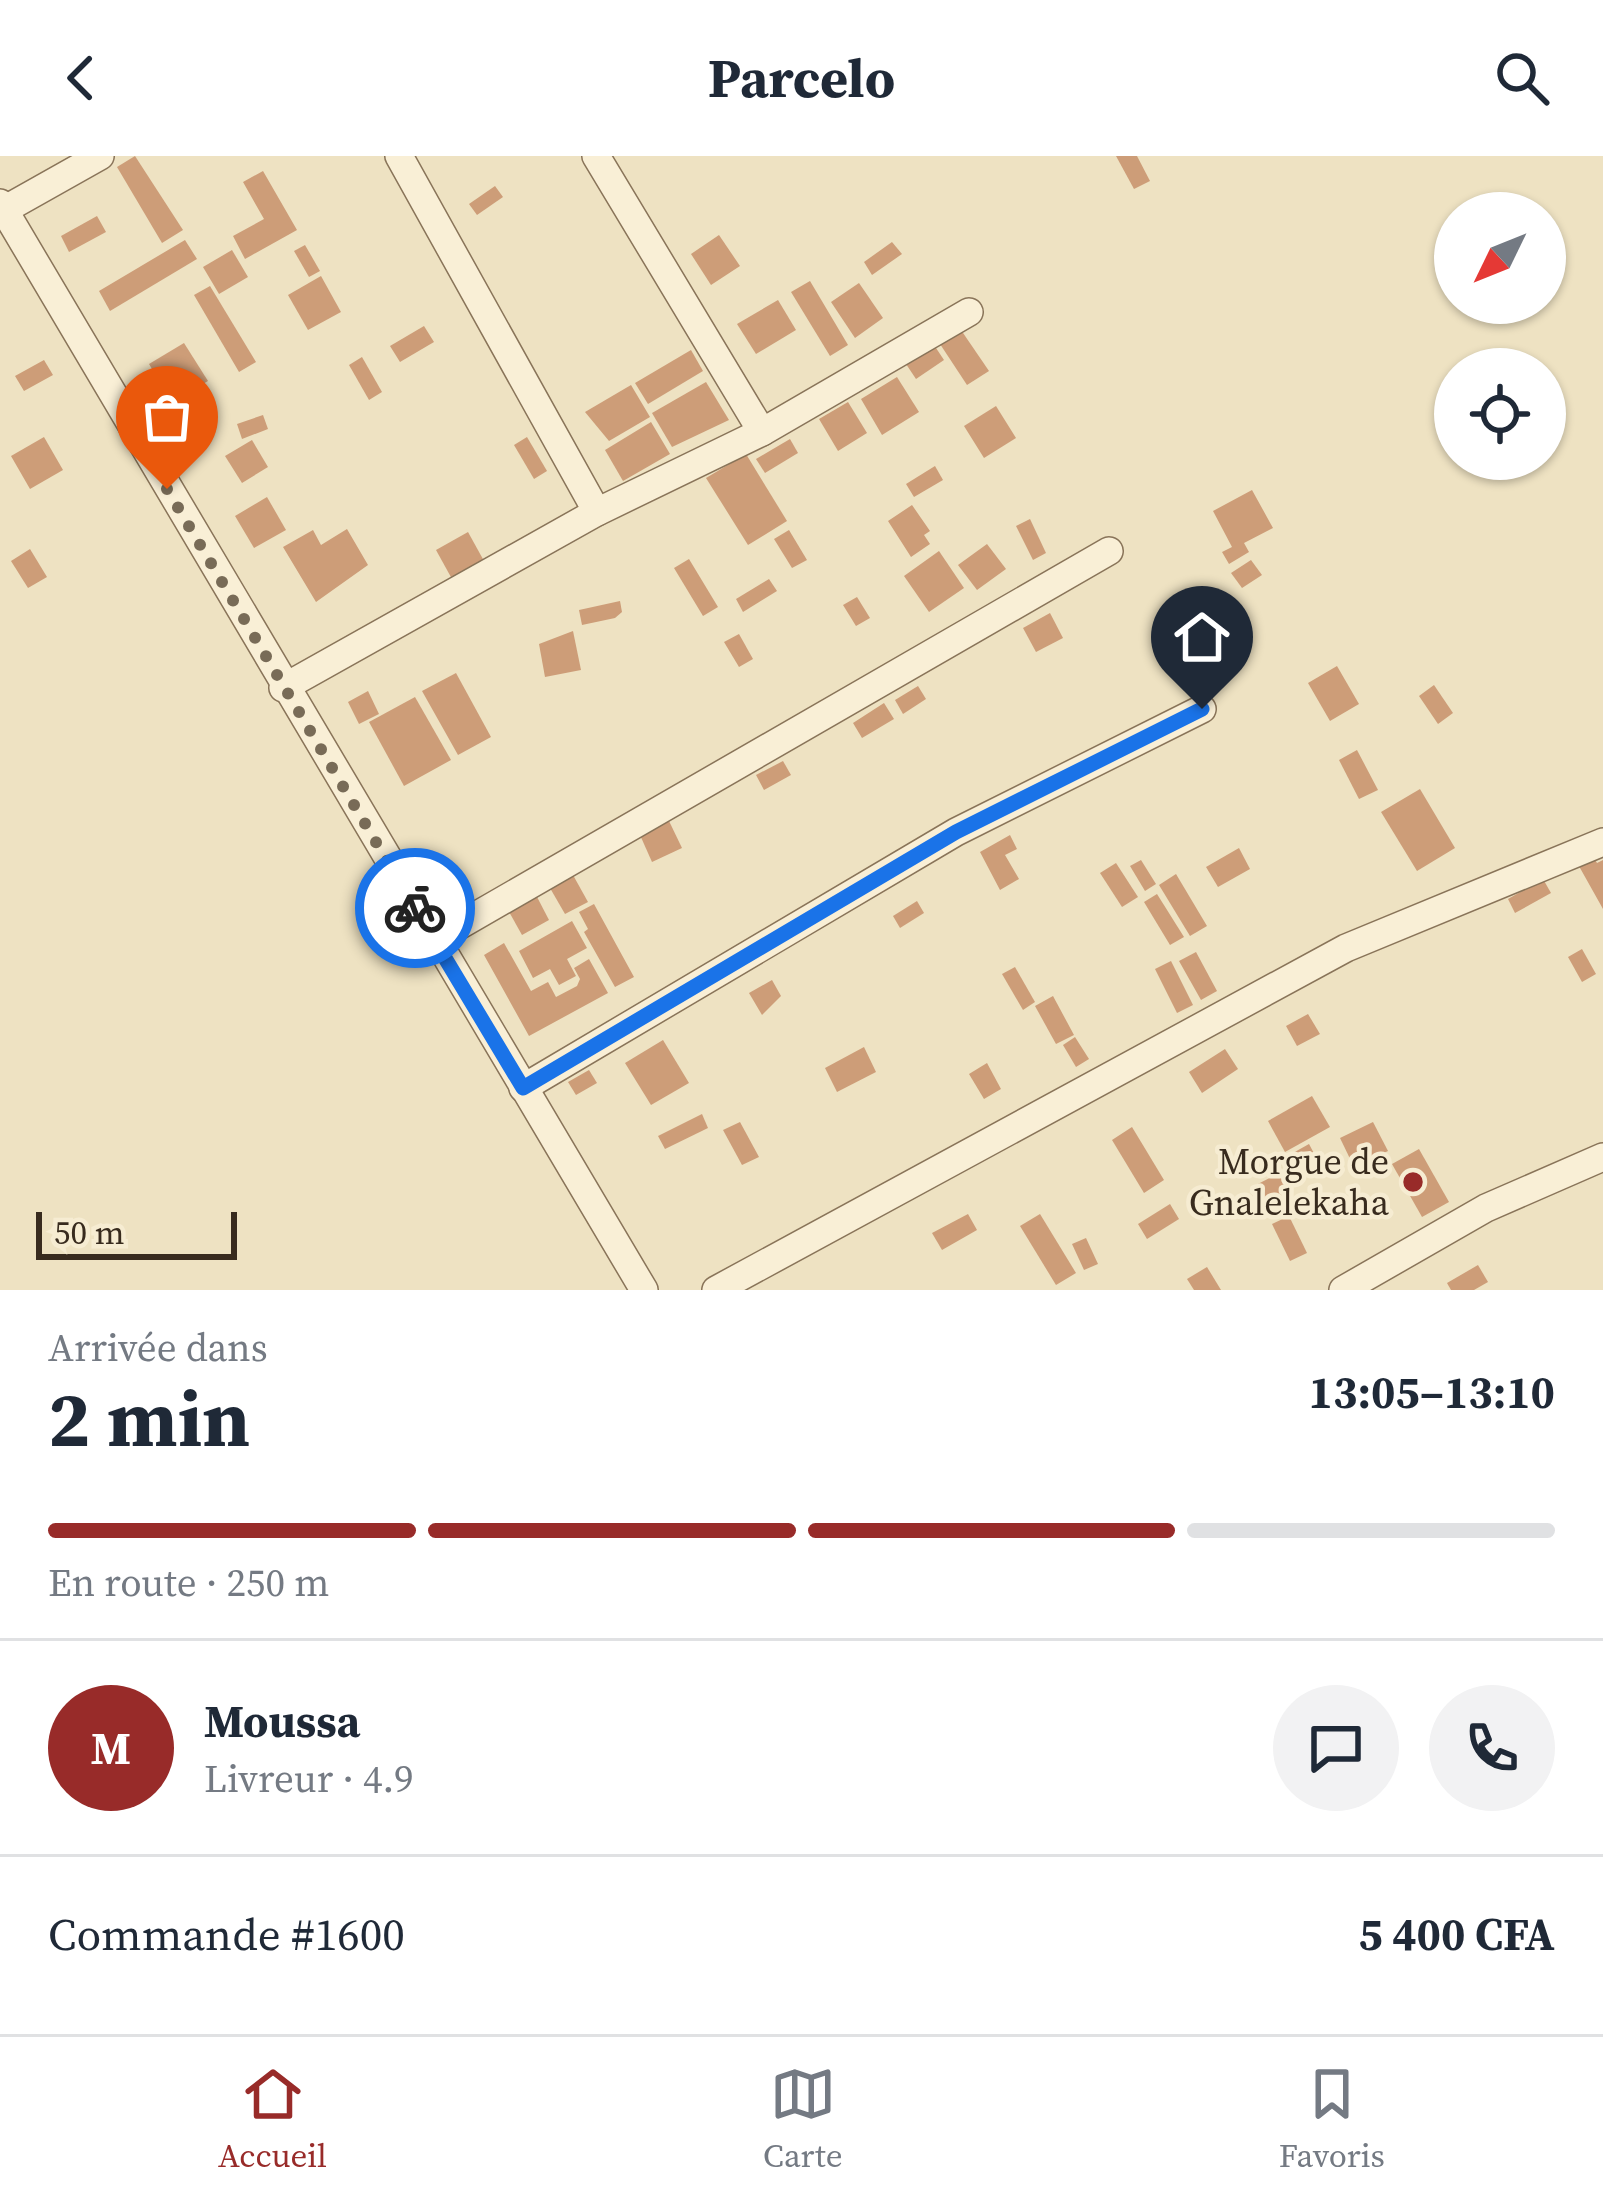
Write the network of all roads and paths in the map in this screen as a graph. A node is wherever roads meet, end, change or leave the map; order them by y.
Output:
1 (100, 156) edge
2 (399, 156) edge
3 (596, 156) edge
4 (2, 206) edge
5 (969, 312) dead end
6 (762, 432) junction
7 (597, 512) junction
8 (1109, 551) dead end
9 (284, 688) junction
10 (1202, 709) dead end
11 (1603, 842) edge
12 (434, 940) junction
13 (523, 1088) junction
14 (1603, 1157) edge
15 (644, 1290) edge
16 (716, 1290) edge
17 (1343, 1290) edge

1 - 4 street
2 - 7 street
3 - 6 street
4 - 9 street
5 - 6 street
6 - 7 street
7 - 9 street
8 - 12 street
9 - 12 street
10 - 13 street
11 - 16 street
12 - 13 street
13 - 15 street
14 - 17 street

